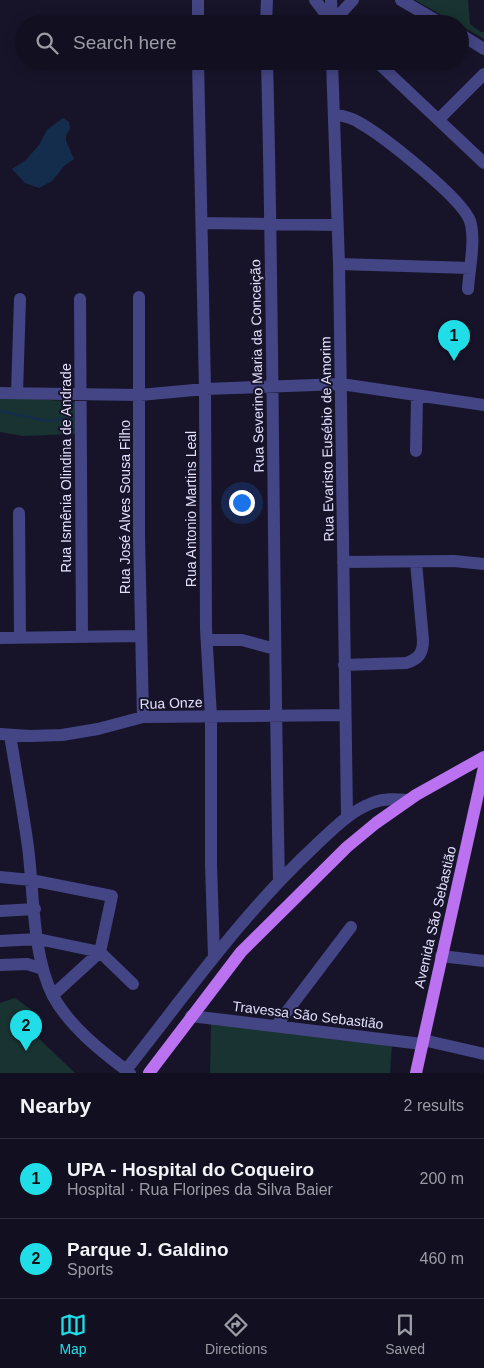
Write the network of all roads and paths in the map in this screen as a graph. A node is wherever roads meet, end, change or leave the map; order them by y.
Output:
1 (198, 0) edge
2 (266, 0) edge
3 (315, 0) edge
4 (332, 0) edge
5 (354, 0) edge
6 (400, 0) edge
7 (198, 15) edge
8 (266, 15) edge
9 (326, 15) edge
10 (332, 15) edge
11 (340, 15) edge
12 (423, 15) edge
13 (469, 40) edge
14 (484, 49) edge
15 (198, 70) edge
16 (267, 70) edge
17 (333, 70) edge
18 (389, 70) edge
19 (484, 74) edge
20 (335, 114) junction
21 (439, 119) junction
22 (484, 163) edge
23 (202, 223) junction
24 (270, 225) junction
25 (337, 226) junction
26 (339, 264) junction
27 (470, 268) junction
28 (468, 290) dead end
29 (139, 297) dead end
30 (20, 299) dead end
31 (80, 299) dead end
32 (342, 384) junction
33 (272, 387) junction
34 (205, 389) junction
35 (0, 393) edge
36 (17, 394) junction
37 (80, 395) junction
38 (140, 395) junction
39 (418, 396) junction
40 (484, 405) edge
41 (416, 451) dead end
42 (19, 513) dead end
43 (343, 562) junction
44 (416, 562) junction
45 (484, 564) edge
46 (82, 636) junction
47 (141, 636) junction
48 (0, 638) edge
49 (20, 638) junction
50 (207, 640) junction
51 (275, 649) junction
52 (344, 665) junction
53 (345, 715) junction
54 (275, 716) junction
55 (143, 717) junction
56 (210, 717) junction
57 (5, 735) edge
58 (484, 757) edge
59 (484, 767) edge
60 (409, 800) junction
61 (347, 816) junction
62 (0, 878) edge
63 (31, 880) junction
64 (280, 881) junction
65 (35, 909) junction
66 (0, 911) edge
67 (351, 927) dead end
68 (38, 938) junction
69 (0, 941) edge
70 (100, 952) junction
71 (441, 956) junction
72 (214, 957) junction
73 (484, 961) edge
74 (0, 965) edge
75 (43, 969) junction
76 (133, 984) dead end
77 (53, 995) junction
78 (191, 1016) junction
79 (276, 1026) junction
80 (423, 1042) junction
81 (484, 1054) edge
82 (128, 1071) edge
83 (149, 1073) edge
84 (416, 1073) edge

1 - 7 street
2 - 8 street
3 - 9 street
4 - 10 street
5 - 11 street
6 - 12 street
13 - 14 street
15 - 23 street, Rua Antonio Martins Leal
16 - 24 street, Rua Severino Maria da Conceição
17 - 20 street, Rua Evaristo Eusébio de Amorim
18 - 21 street
19 - 21 street
20 - 25 street, Rua Evaristo Eusébio de Amorim
20 - 27 street
21 - 22 street
23 - 24 street
23 - 34 street, Rua Antonio Martins Leal
24 - 25 street
24 - 33 street, Rua Severino Maria da Conceição
25 - 26 street, Rua Evaristo Eusébio de Amorim
26 - 27 street
26 - 32 street, Rua Evaristo Eusébio de Amorim
27 - 28 street
29 - 38 street, Rua José Alves Sousa Filho
30 - 36 street
31 - 37 street, Rua Ismênia Olindina de Andrade
32 - 33 street
32 - 39 street
32 - 43 street, Rua Evaristo Eusébio de Amorim
33 - 34 street
33 - 51 street, Rua Severino Maria da Conceição
34 - 38 street
34 - 50 street, Rua Antonio Martins Leal
35 - 36 street
36 - 37 street
37 - 38 street
37 - 46 street, Rua Ismênia Olindina de Andrade
38 - 47 street, Rua José Alves Sousa Filho
39 - 40 street
39 - 41 street
42 - 49 street
43 - 44 street
43 - 52 street, Rua Evaristo Eusébio de Amorim
44 - 45 street
44 - 52 street
46 - 47 street
46 - 49 street
47 - 55 street, Rua José Alves Sousa Filho
48 - 49 street
50 - 51 street
50 - 56 street, Rua Antonio Martins Leal
51 - 54 street, Rua Severino Maria da Conceição
52 - 53 street, Rua Evaristo Eusébio de Amorim
53 - 54 street, Rua Onze
53 - 61 street, Rua Evaristo Eusébio de Amorim
54 - 56 street, Rua Onze
54 - 64 street, Rua Severino Maria da Conceição
55 - 56 street, Rua Onze
55 - 57 street, Rua Onze
56 - 72 street, Rua Antonio Martins Leal
57 - 63 street
58 - 60 main road
59 - 71 main road, Avenida São Sebastião
60 - 61 street
60 - 78 main road
61 - 64 street
62 - 63 street
63 - 65 street
63 - 70 street
64 - 72 street
65 - 66 street
65 - 68 street
67 - 79 street
68 - 69 street
68 - 70 street
68 - 75 street
70 - 76 street
70 - 77 street
71 - 73 street
71 - 80 main road, Avenida São Sebastião
72 - 82 street
74 - 75 street
75 - 77 street
77 - 82 street
78 - 79 street, Travessa São Sebastião
78 - 83 main road
79 - 80 street, Travessa São Sebastião
80 - 81 street, Travessa São Sebastião
80 - 84 main road, Avenida São Sebastião

